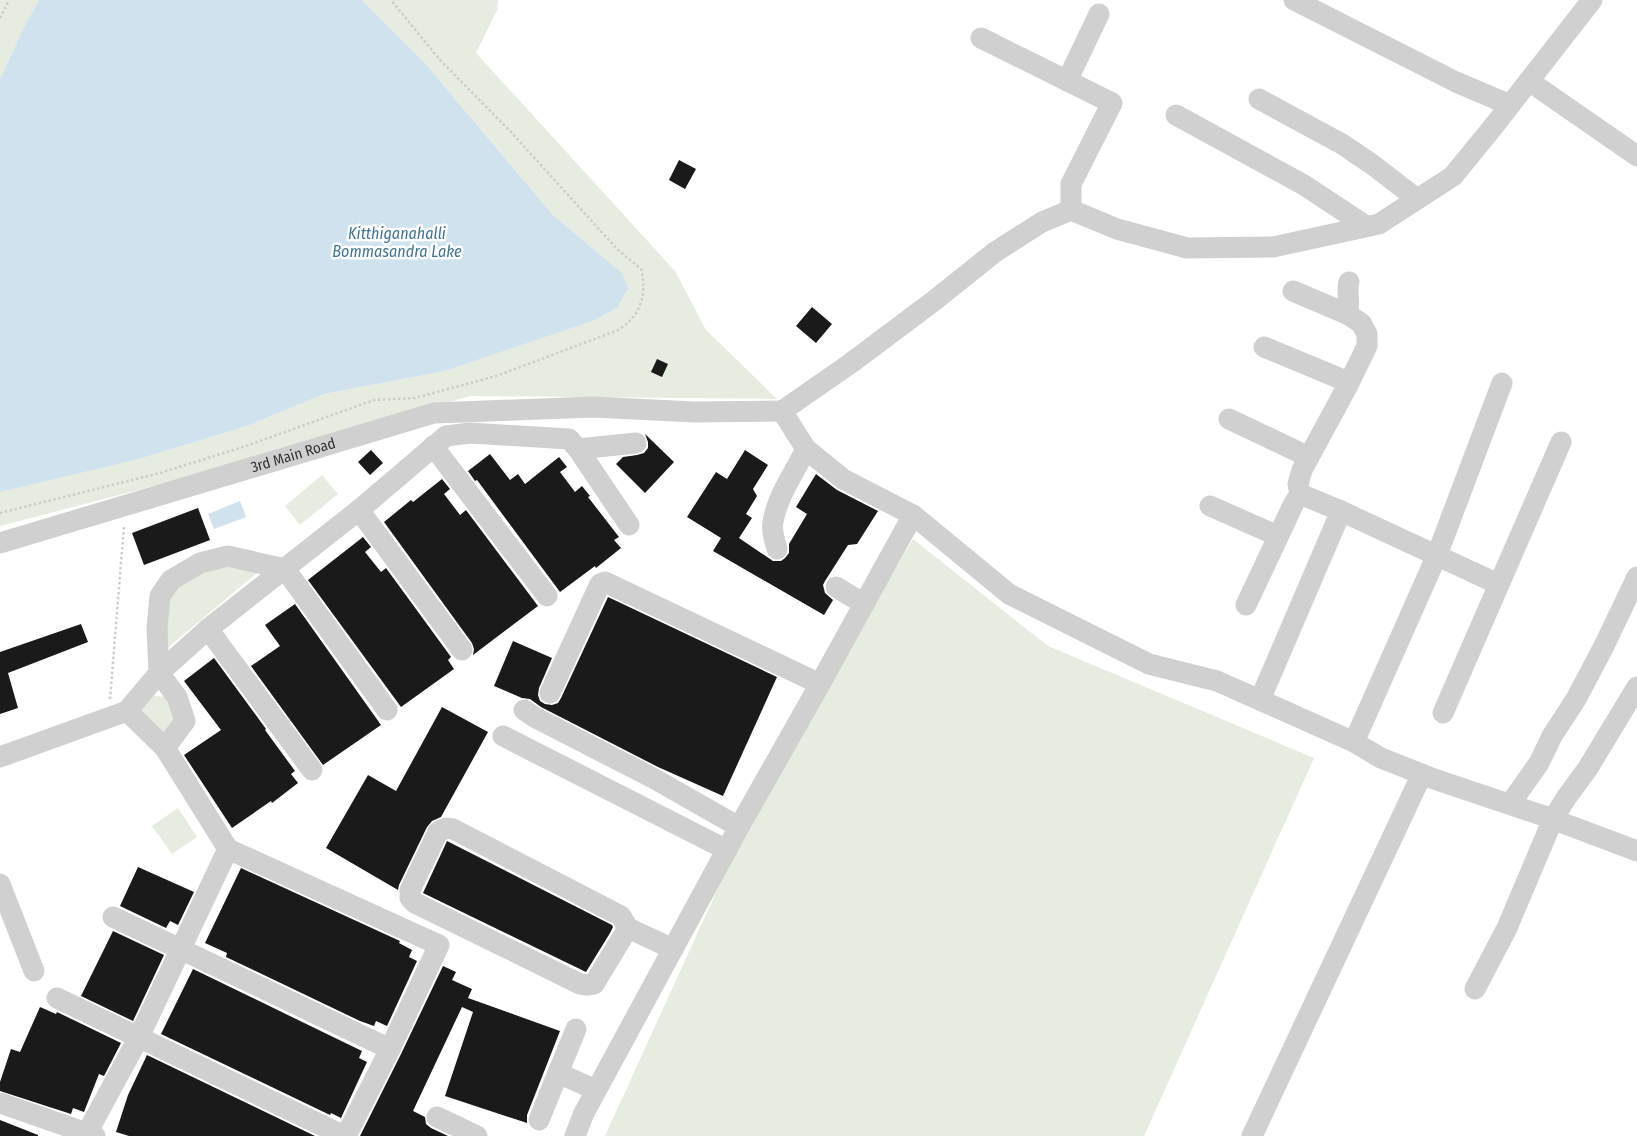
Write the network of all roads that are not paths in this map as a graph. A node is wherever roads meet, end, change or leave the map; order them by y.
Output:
1 (1294, 0) edge
2 (1592, 0) edge
3 (1100, 14) dead end
4 (978, 44) dead end
5 (1528, 82) junction
6 (1074, 84) junction
7 (1259, 99) dead end
8 (1510, 105) junction
9 (1176, 115) dead end
10 (1637, 156) edge
11 (1416, 199) junction
12 (1071, 210) junction
13 (1366, 226) junction
14 (1350, 282) dead end
15 (1293, 291) dead end
16 (1347, 314) junction
17 (1264, 347) dead end
18 (1502, 384) dead end
19 (1348, 385) junction
20 (782, 411) junction
21 (1229, 419) dead end
22 (1561, 442) dead end
23 (636, 443) dead end
24 (433, 446) junction
25 (578, 449) junction
26 (806, 449) junction
27 (1309, 457) junction
28 (1300, 494) junction
29 (1210, 506) dead end
30 (359, 510) junction
31 (1341, 511) junction
32 (913, 515) junction
33 (629, 525) dead end
34 (1278, 536) junction
35 (0, 543) edge
36 (777, 550) dead end
37 (1437, 555) junction
38 (285, 570) junction
39 (1637, 577) edge
40 (1498, 584) junction
41 (836, 587) dead end
42 (547, 596) dead end
43 (864, 604) junction
44 (1246, 605) dead end
45 (208, 629) junction
46 (462, 650) dead end
47 (159, 673) junction
48 (820, 684) junction
49 (1637, 686) edge
50 (550, 694) dead end
51 (1260, 700) junction
52 (387, 710) dead end
53 (524, 710) dead end
54 (1442, 713) dead end
55 (118, 714) junction
56 (503, 736) dead end
57 (1354, 742) junction
58 (165, 748) junction
59 (0, 757) edge
60 (312, 770) dead end
61 (1422, 774) junction
62 (1510, 804) junction
63 (1553, 819) junction
64 (739, 827) junction
65 (228, 849) junction
66 (727, 850) junction
67 (1637, 852) edge
68 (0, 884) edge
69 (113, 917) dead end
70 (628, 928) junction
71 (673, 948) junction
72 (181, 949) junction
73 (34, 971) dead end
74 (1475, 989) dead end
75 (57, 998) dead end
76 (576, 1029) dead end
77 (139, 1037) junction
78 (390, 1049) junction
79 (558, 1073) junction
80 (596, 1090) junction
81 (0, 1103) edge
82 (437, 1116) dead end
83 (539, 1120) dead end
84 (91, 1135) edge
85 (345, 1136) edge
86 (477, 1136) edge
87 (575, 1136) edge
88 (1252, 1136) edge

1 - 8 street
2 - 5 street
3 - 6 street
4 - 6 street
5 - 8 street
5 - 10 street
6 - 12 street
7 - 11 street
8 - 11 street
9 - 13 street
11 - 13 street
12 - 13 street
12 - 20 street
14 - 16 street
15 - 16 street
16 - 19 street
17 - 19 street
18 - 37 street
19 - 27 street
20 - 26 street
20 - 35 street, 3rd Main Road
21 - 27 street
22 - 40 street
23 - 25 street
24 - 25 street
24 - 30 street
24 - 42 street
25 - 33 street
26 - 32 street
26 - 36 street
27 - 28 street
28 - 31 street
28 - 34 street
29 - 34 street
30 - 38 street
30 - 46 street
31 - 37 street
31 - 51 street
32 - 43 street
32 - 51 street
34 - 44 street
37 - 40 street
37 - 57 street
38 - 45 street
38 - 47 street
38 - 52 street
39 - 62 street
40 - 54 street
41 - 43 street
43 - 48 street
45 - 47 street
45 - 60 street
47 - 55 street
47 - 58 street
48 - 50 street
48 - 64 street
49 - 63 street
51 - 57 street
53 - 64 street
55 - 58 street
55 - 59 street
56 - 66 street
57 - 61 street
58 - 65 street
61 - 62 street
61 - 88 street
62 - 63 street
63 - 67 street
63 - 74 street
64 - 66 street
65 - 72 street
65 - 78 street
66 - 71 street
68 - 73 street
69 - 72 street
70 - 70 street
70 - 71 street
71 - 80 street
72 - 77 street
72 - 78 street
75 - 77 street
76 - 79 street
77 - 84 street
77 - 85 street
78 - 85 street
79 - 80 street
79 - 83 street
80 - 87 street
81 - 84 street
82 - 86 street

